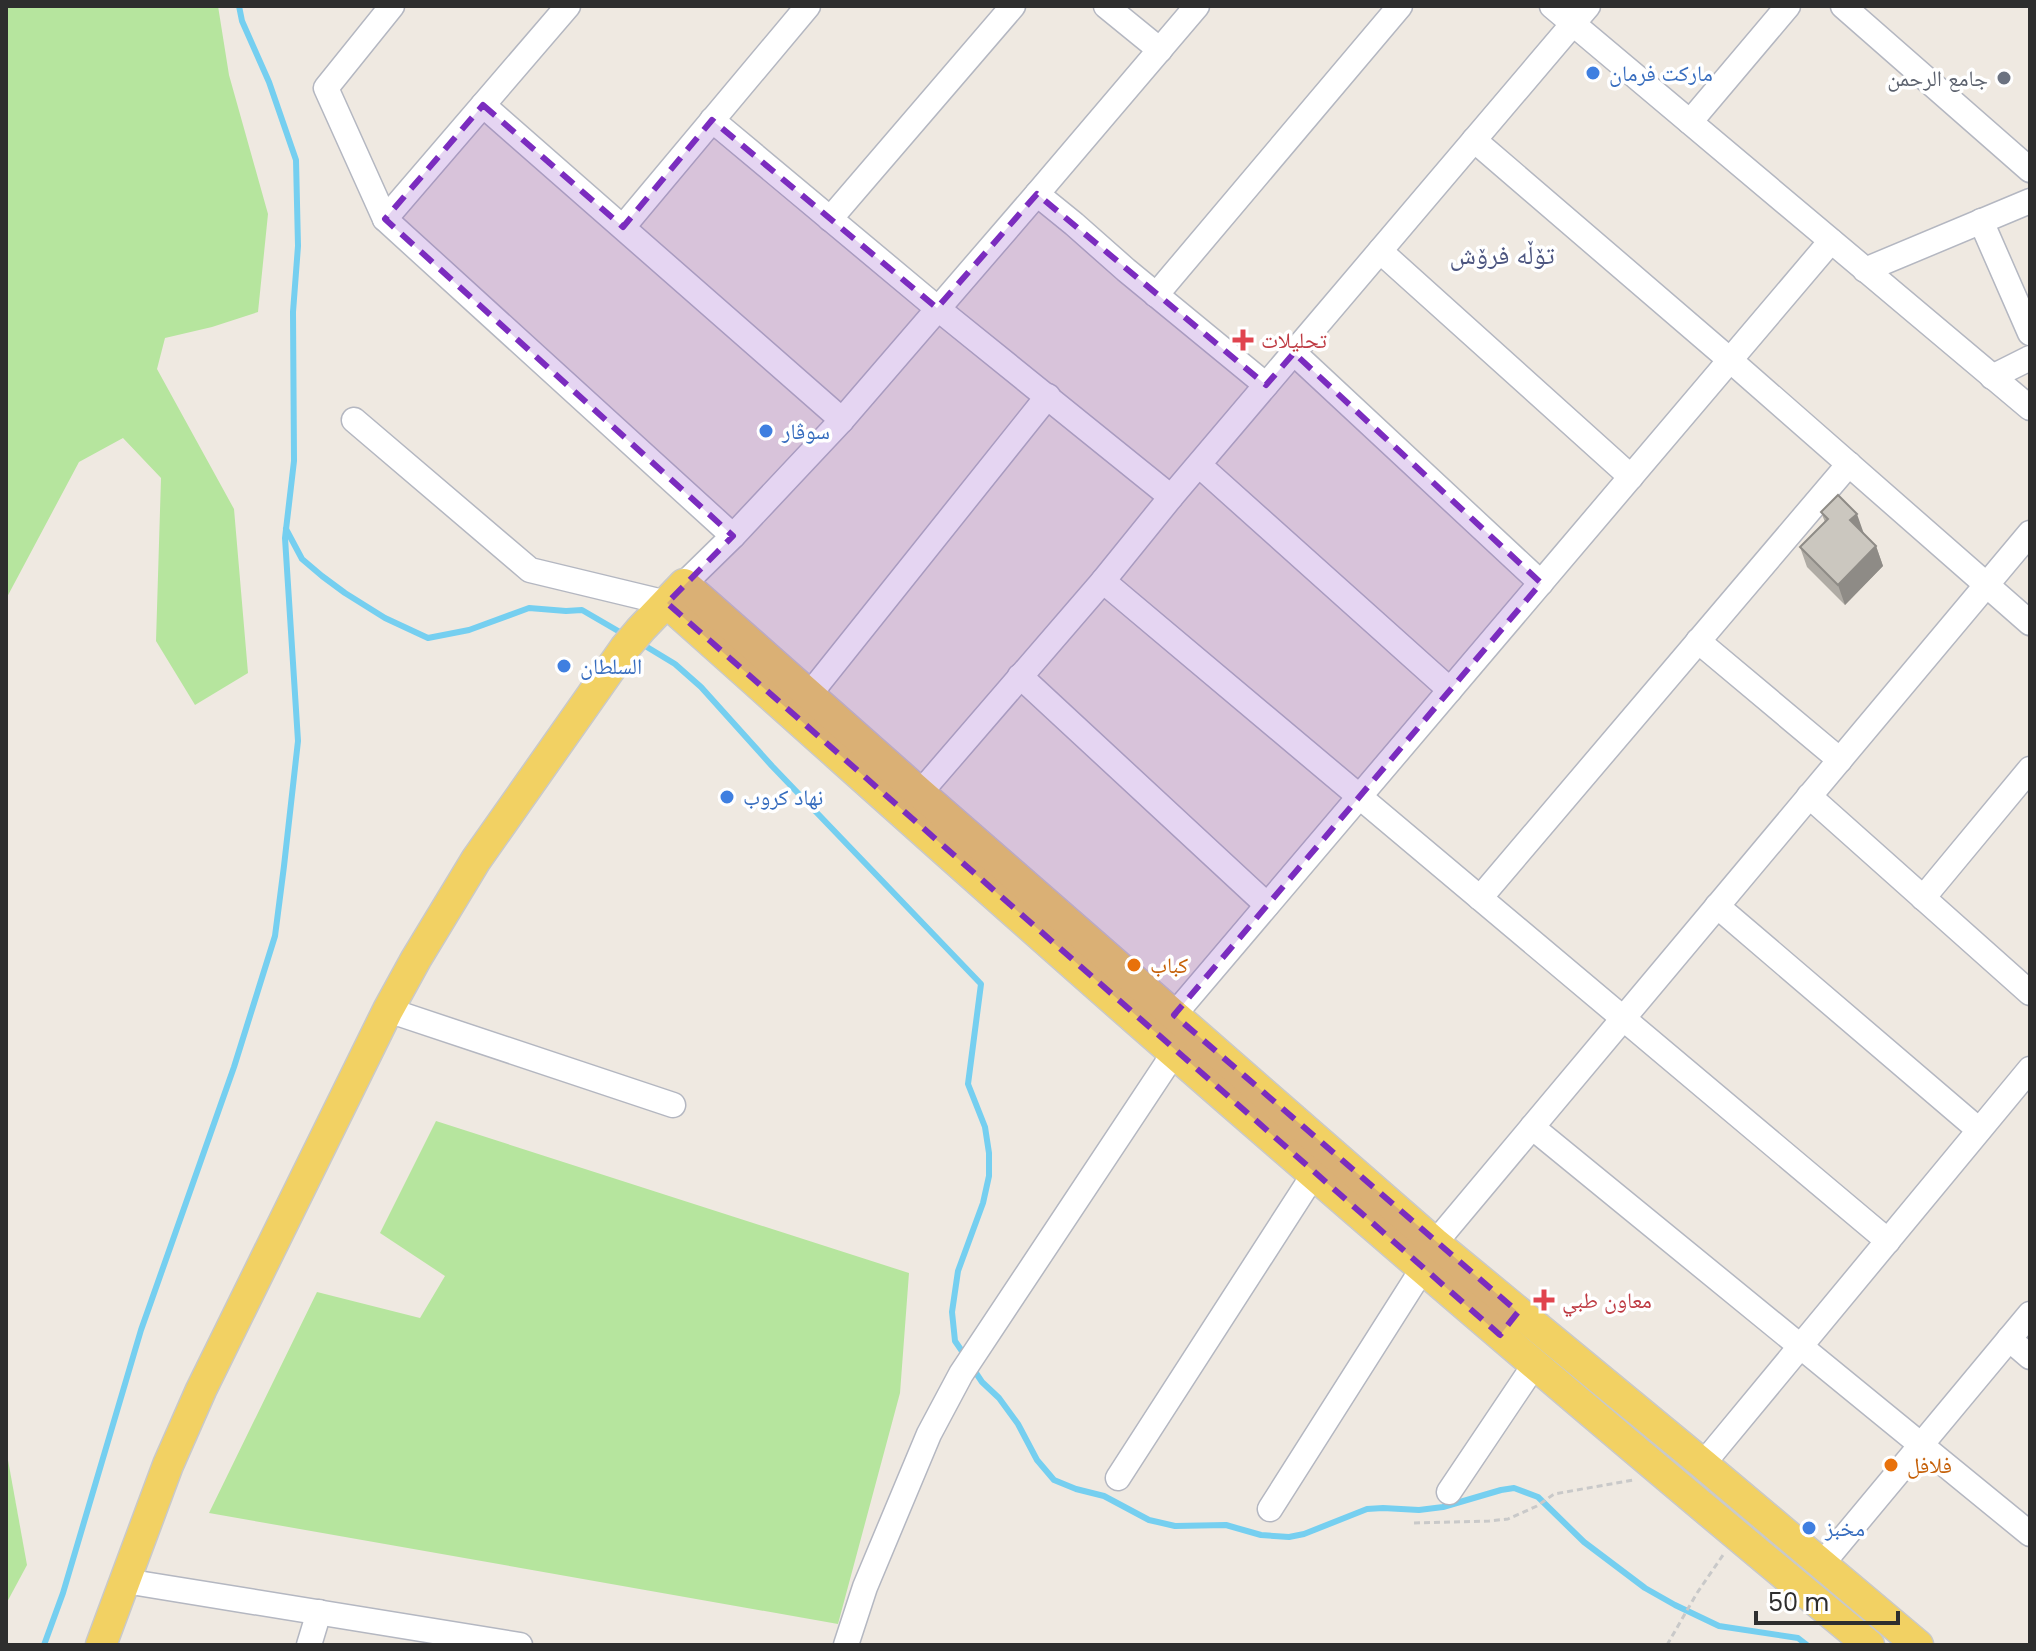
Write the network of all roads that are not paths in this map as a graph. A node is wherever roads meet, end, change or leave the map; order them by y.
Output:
1 (392, 6) edge
2 (568, 6) edge
3 (808, 6) edge
4 (1013, 6) edge
5 (1106, 6) edge
6 (1197, 6) edge
7 (1400, 6) edge
8 (1552, 6) edge
9 (1788, 6) edge
10 (1843, 6) edge
11 (1581, 15) edge
12 (1160, 50) junction
13 (483, 105) junction
14 (712, 120) junction
15 (1690, 122) junction
16 (1474, 140) junction
17 (2030, 170) edge
18 (1037, 194) junction
19 (2030, 201) edge
20 (385, 219) junction
21 (830, 219) junction
22 (1981, 221) junction
23 (623, 227) junction
24 (1831, 241) junction
25 (1380, 251) junction
26 (1865, 270) junction
27 (1156, 295) junction
28 (937, 308) junction
29 (2030, 333) edge
30 (1294, 353) junction
31 (2030, 358) edge
32 (1730, 360) junction
33 (1992, 377) junction
34 (1266, 385) junction
35 (1048, 396) junction
36 (2030, 408) edge
37 (354, 420) dead end
38 (842, 420) junction
39 (1849, 464) junction
40 (1199, 465) junction
41 (1631, 477) junction
42 (1171, 497) junction
43 (2030, 533) edge
44 (733, 536) junction
45 (1103, 581) junction
46 (1541, 583) junction
47 (1986, 585) junction
48 (676, 593) junction
49 (2030, 623) edge
50 (1698, 641) junction
51 (1020, 676) junction
52 (1450, 690) junction
53 (792, 691) junction
54 (1840, 760) junction
55 (2030, 769) edge
56 (920, 793) junction
57 (1809, 796) junction
58 (1359, 797) junction
59 (1480, 898) junction
60 (1923, 898) junction
61 (1267, 905) junction
62 (1717, 906) junction
63 (2030, 993) edge
64 (388, 1010) junction
65 (1174, 1015) junction
66 (1623, 1019) junction
67 (1174, 1053) junction
68 (2030, 1069) edge
69 (673, 1105) dead end
70 (1532, 1127) junction
71 (1979, 1130) junction
72 (1314, 1174) junction
73 (1888, 1241) junction
74 (1429, 1256) junction
75 (2030, 1314) edge
76 (1509, 1324) junction
77 (2009, 1339) junction
78 (1801, 1345) junction
79 (2030, 1357) edge
80 (1535, 1364) junction
81 (1921, 1445) junction
82 (1703, 1464) junction
83 (1118, 1478) dead end
84 (1449, 1492) dead end
85 (1270, 1509) dead end
86 (2030, 1534) edge
87 (1822, 1564) junction
88 (125, 1581) junction
89 (319, 1612) junction
90 (101, 1645) edge
91 (309, 1645) edge
92 (520, 1645) edge
93 (846, 1645) edge
94 (1869, 1645) edge
95 (1918, 1645) edge

1 - 20 street
2 - 13 street
3 - 14 street
4 - 21 street
5 - 12 street
6 - 12 street
7 - 27 street
8 - 11 street
9 - 15 street
10 - 17 street
11 - 15 street
11 - 16 street
12 - 18 street
13 - 20 street
13 - 23 street
14 - 21 street
14 - 23 street
15 - 24 street
16 - 25 street
16 - 32 street
18 - 27 street
18 - 28 street
19 - 22 street
20 - 44 street
21 - 28 street
22 - 26 street
22 - 29 street
23 - 38 street
24 - 26 street
24 - 32 street
25 - 30 street
25 - 41 street
26 - 33 street
27 - 34 street
28 - 35 street
28 - 38 street
30 - 34 street
30 - 46 street
31 - 33 street
32 - 39 street
32 - 41 street
33 - 36 street
34 - 40 street
35 - 42 street
35 - 53 street
37 - 48 street
38 - 44 street
39 - 47 street
39 - 50 street
40 - 42 street
40 - 52 street
41 - 46 street
42 - 45 street
43 - 47 street
44 - 48 street
45 - 51 street
45 - 58 street
46 - 52 street
47 - 49 street
47 - 54 street
48 - 53 main road
48 - 64 main road
50 - 54 street
50 - 59 street
51 - 56 street
51 - 61 street
52 - 58 street
53 - 56 main road
53 - 67 main road
54 - 57 street
55 - 60 street
56 - 65 main road
57 - 60 street
57 - 62 street
58 - 59 street
58 - 61 street
59 - 66 street
60 - 63 street
61 - 65 street
62 - 66 street
62 - 71 street
64 - 69 street
64 - 88 main road
65 - 74 main road
66 - 70 street
66 - 73 street
67 - 72 main road
67 - 93 street
68 - 71 street
70 - 74 street
70 - 78 street
71 - 73 street
72 - 74 main road
72 - 83 street
73 - 78 street
74 - 76 main road
74 - 85 street
75 - 77 street
76 - 80 main road
76 - 82 main road
77 - 79 street
77 - 81 street
78 - 81 street
78 - 82 street
80 - 84 street
80 - 94 main road
81 - 86 street
81 - 87 street
82 - 87 main road
87 - 95 main road
88 - 89 street
88 - 90 main road
89 - 91 street
89 - 92 street

